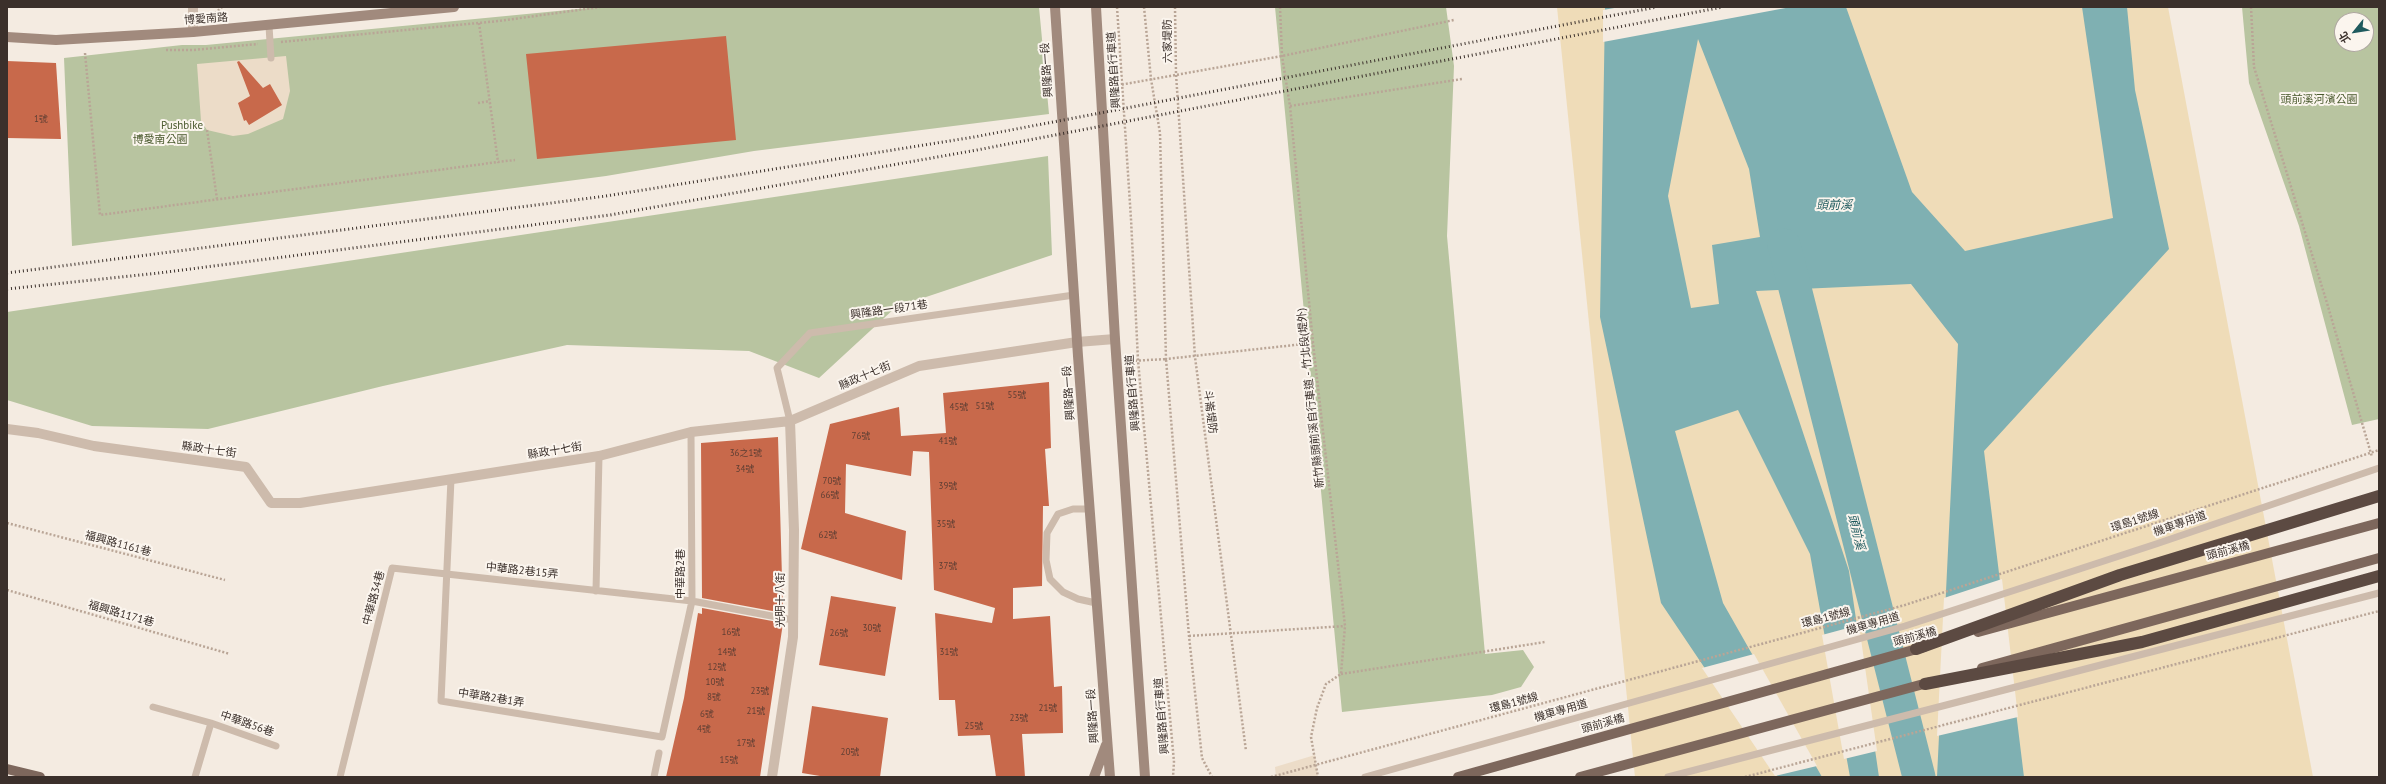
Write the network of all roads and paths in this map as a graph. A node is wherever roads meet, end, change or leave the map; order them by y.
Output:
1 (193, 7) edge
2 (454, 7) edge
3 (1055, 7) edge
4 (1096, 7) edge
5 (1117, 7) edge
6 (1144, 7) edge
7 (1175, 7) edge
8 (1280, 7) edge
9 (2251, 7) edge
10 (1454, 20) dead end
11 (479, 22) dead end
12 (269, 26) junction
13 (193, 32) junction
14 (7, 37) edge
15 (85, 49) dead end
16 (1282, 56) junction
17 (271, 58) dead end
18 (1176, 74) junction
19 (1150, 79) junction
20 (1462, 79) dead end
21 (1123, 84) junction
22 (1100, 89) junction
23 (490, 101) junction
24 (478, 103) dead end
25 (1290, 106) junction
26 (207, 130) dead end
27 (515, 160) dead end
28 (498, 162) junction
29 (217, 199) junction
30 (1074, 295) junction
31 (1115, 339) junction
32 (1077, 342) junction
33 (1313, 343) junction
34 (1195, 357) junction
35 (1166, 359) junction
36 (1138, 360) junction
37 (1116, 362) junction
38 (790, 421) junction
39 (7, 429) edge
40 (691, 432) junction
41 (2379, 450) edge
42 (599, 456) junction
43 (2373, 461) dead end
44 (2379, 468) edge
45 (451, 479) junction
46 (2379, 496) edge
47 (1089, 509) junction
48 (7, 523) edge
49 (2379, 523) edge
50 (2379, 558) edge
51 (446, 574) junction
52 (2379, 576) edge
53 (225, 580) dead end
54 (7, 590) edge
55 (596, 591) junction
56 (2379, 593) edge
57 (692, 601) junction
58 (1096, 603) junction
59 (2379, 611) edge
60 (793, 620) junction
61 (1345, 626) junction
62 (1230, 634) junction
63 (1189, 636) junction
64 (1545, 642) dead end
65 (1916, 649) junction
66 (230, 654) dead end
67 (1341, 674) junction
68 (1925, 684) junction
69 (153, 707) dead end
70 (211, 723) junction
71 (662, 737) joint
72 (1107, 744) junction
73 (276, 746) dead end
74 (1246, 751) dead end
75 (659, 753) dead end
76 (7, 769) edge
77 (40, 777) edge
78 (195, 777) edge
79 (340, 777) edge
80 (654, 777) edge
81 (772, 777) edge
82 (1094, 777) edge
83 (1110, 777) edge
84 (1145, 777) edge
85 (1172, 777) edge
86 (1212, 777) edge
87 (1270, 777) edge
88 (1318, 777) edge
89 (1365, 777) edge
90 (1458, 777) edge
91 (1580, 777) edge
92 (1668, 777) edge
93 (1745, 777) edge

1 - 13 street
2 - 12 street, 博愛南路
3 - 30 street, 興隆路一段
4 - 22 street
5 - 21 path, 興隆路自行車道
6 - 19 path
7 - 18 path, 六家堤防
8 - 16 path, 新竹縣頭前溪自行車道 - 竹北段(堤外)
9 - 43 path
10 - 16 path
11 - 23 path
12 - 13 street, 博愛南路
12 - 17 lane
13 - 14 street, 博愛南路
15 - 29 path
16 - 18 path
16 - 25 path, 新竹縣頭前溪自行車道 - 竹北段(堤外)
18 - 19 path
18 - 34 path, 斗崙堤防
19 - 21 path
19 - 35 path
20 - 25 path
21 - 22 path
21 - 36 path, 興隆路自行車道
22 - 31 street
23 - 24 path
23 - 28 path
25 - 33 path, 新竹縣頭前溪自行車道 - 竹北段(堤外)
26 - 29 path
27 - 28 path
28 - 29 path
30 - 32 street, 興隆路一段
30 - 38 lane, 興隆路一段71巷
31 - 32 street, 縣政十七街
31 - 37 street
32 - 38 street, 縣政十七街
32 - 47 street, 興隆路一段
33 - 34 path
33 - 61 path, 新竹縣頭前溪自行車道 - 竹北段(堤外)
34 - 35 path
34 - 62 path, 斗崙堤防
35 - 36 path
35 - 63 path
36 - 37 path
36 - 85 path, 興隆路自行車道
37 - 84 street
38 - 40 street, 縣政十七街
38 - 60 street, 光明十八街
39 - 45 street, 縣政十七街
40 - 42 street, 縣政十七街
40 - 57 lane, 中華路2巷
41 - 87 path, 環島1號線, bridge
42 - 45 street, 縣政十七街
42 - 55 lane
44 - 89 lane, 機車專用道, bridge
45 - 51 lane
46 - 65 highway
47 - 58 street, 興隆路一段
47 - 58 lane
48 - 53 path, 福興路1161巷
49 - 65 main road, 頭前溪橋
50 - 68 main road
51 - 55 lane, 中華路2巷15弄
51 - 71 lane, 中華路2巷1弄
51 - 79 lane, 中華路34巷
52 - 68 highway
54 - 66 path, 福興路1171巷
55 - 57 lane, 中華路2巷15弄
56 - 92 lane
57 - 60 lane, 中華路2巷15弄
57 - 71 lane, 中華路2巷
58 - 72 street, 興隆路一段
59 - 93 path
60 - 81 street, 光明十八街
61 - 62 path
61 - 67 path, 新竹縣頭前溪自行車道 - 竹北段(堤外)
62 - 63 path
62 - 74 path, 斗崙堤防
63 - 86 path
64 - 67 path
65 - 90 main road, 頭前溪橋
67 - 88 path
68 - 91 main road
69 - 70 lane, 中華路56巷
70 - 73 lane, 中華路56巷
70 - 78 lane, 中華路56巷
72 - 82 street
72 - 83 street, 興隆路一段
75 - 80 lane
76 - 77 main road

